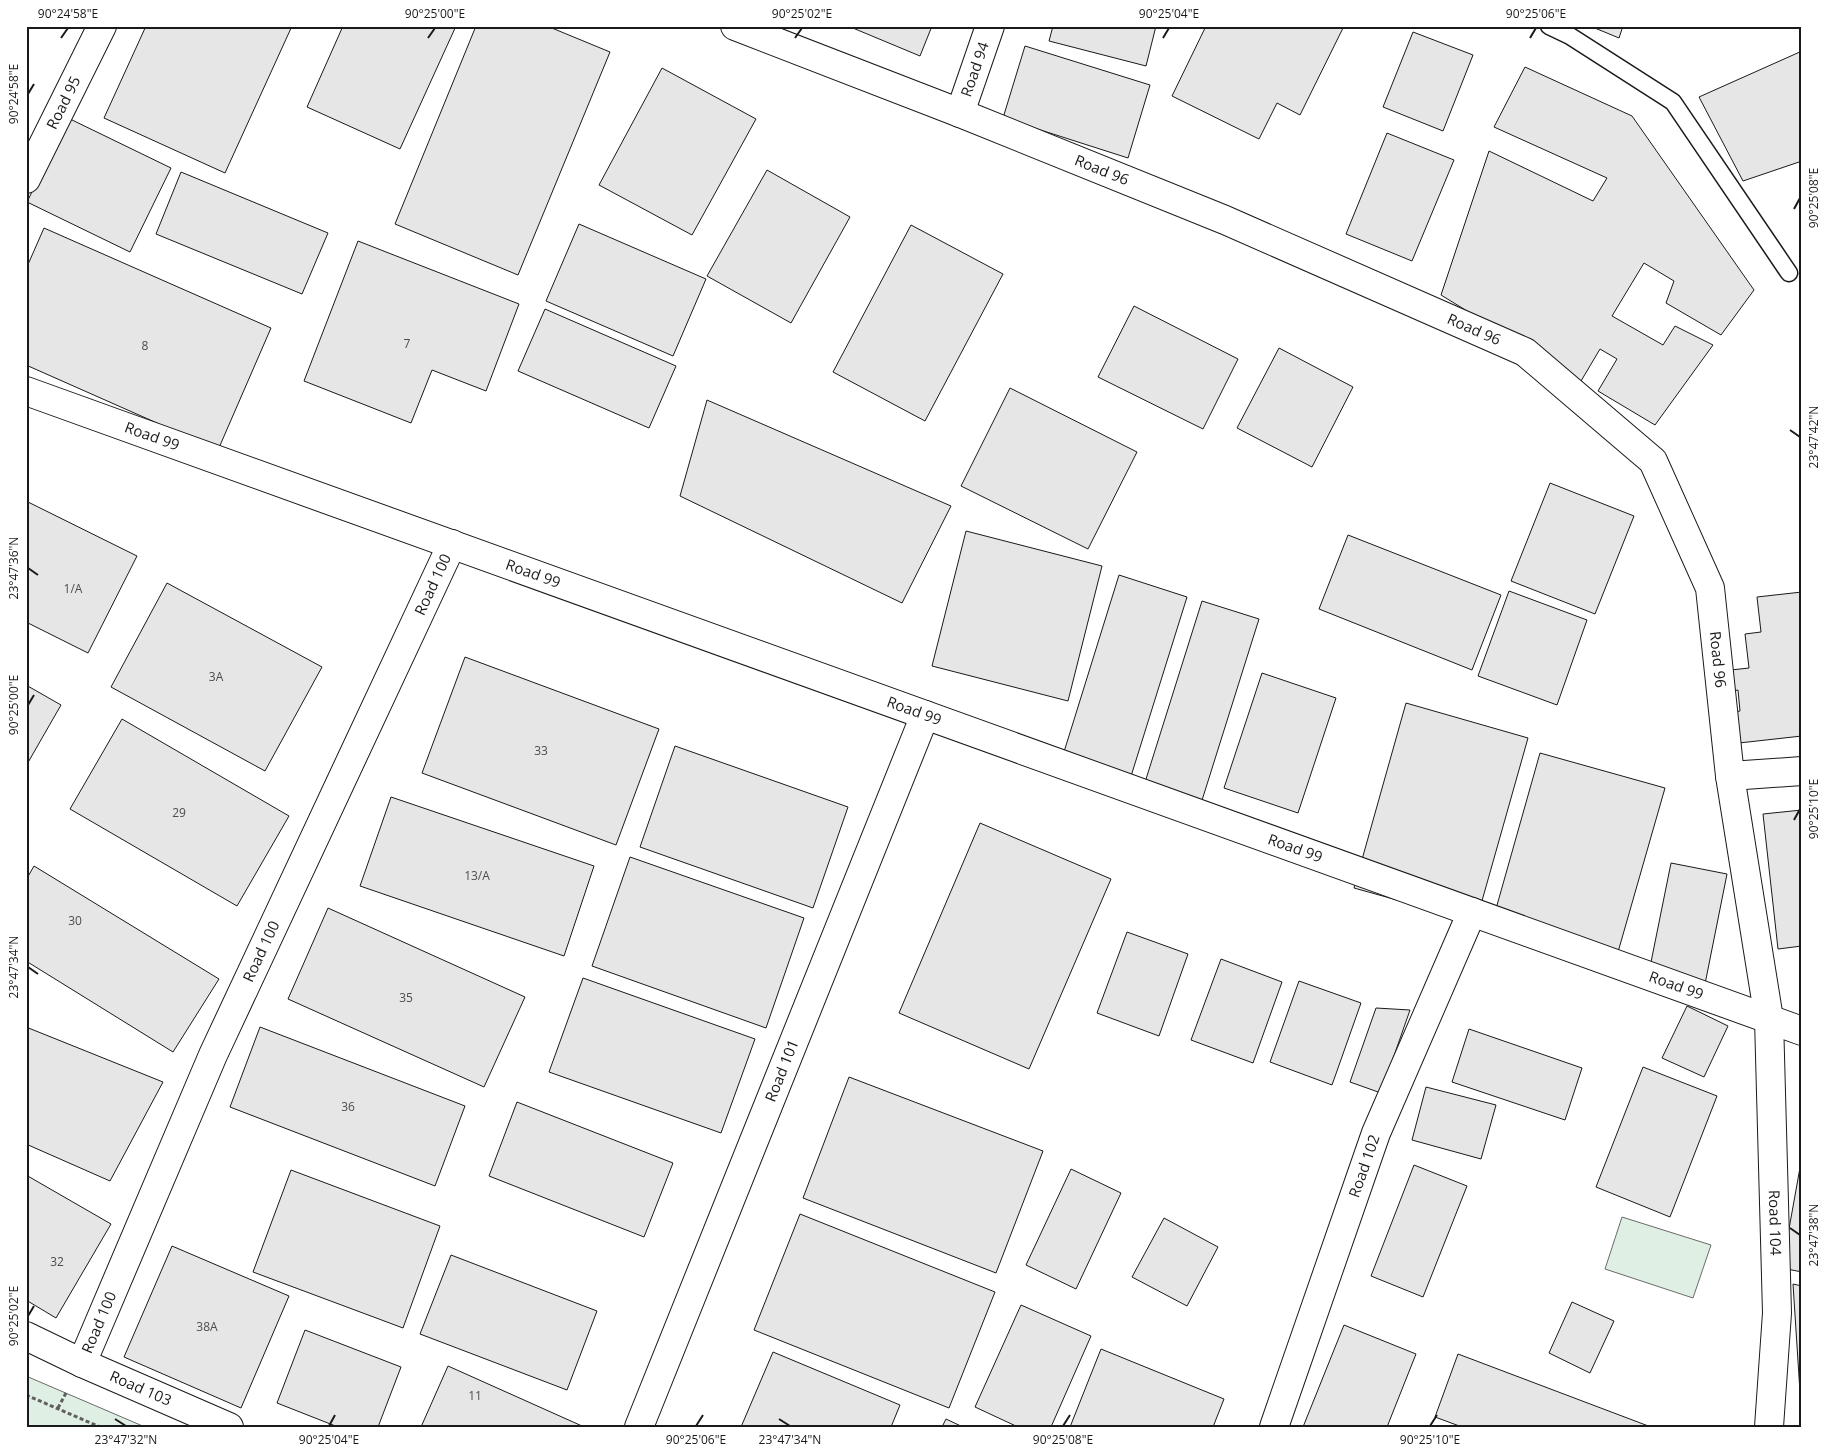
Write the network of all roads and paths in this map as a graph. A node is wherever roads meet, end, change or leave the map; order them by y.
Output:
1 (102, 26) edge
2 (735, 26) edge
3 (990, 26) edge
4 (1549, 26) edge
5 (960, 113) junction
6 (26, 180) edge
7 (1789, 274) dead end
8 (26, 391) edge
9 (452, 544) junction
10 (925, 715) junction
11 (1802, 771) edge
12 (1730, 776) junction
13 (1472, 912) junction
14 (1769, 1019) junction
15 (1802, 1031) edge
16 (26, 1336) edge
17 (82, 1364) junction
18 (26, 1395) edge
19 (100, 1427) edge
20 (229, 1427) edge
21 (639, 1427) edge
22 (1274, 1427) edge
23 (1769, 1427) edge

1 - 6 street, Road 95
2 - 5 street, Road 96
3 - 5 street, Road 94
4 - 7 lane
5 - 12 street, Road 96
8 - 9 street, Road 99
9 - 10 street, Road 99
9 - 17 street, Road 100
10 - 13 street, Road 99
10 - 21 street, Road 101
11 - 12 street
12 - 14 street, Road 96
13 - 14 street, Road 99
13 - 22 street, Road 102
14 - 15 street, Road 99
14 - 23 street, Road 104
16 - 17 street, Road 103
17 - 20 street, Road 103
18 - 19 path

